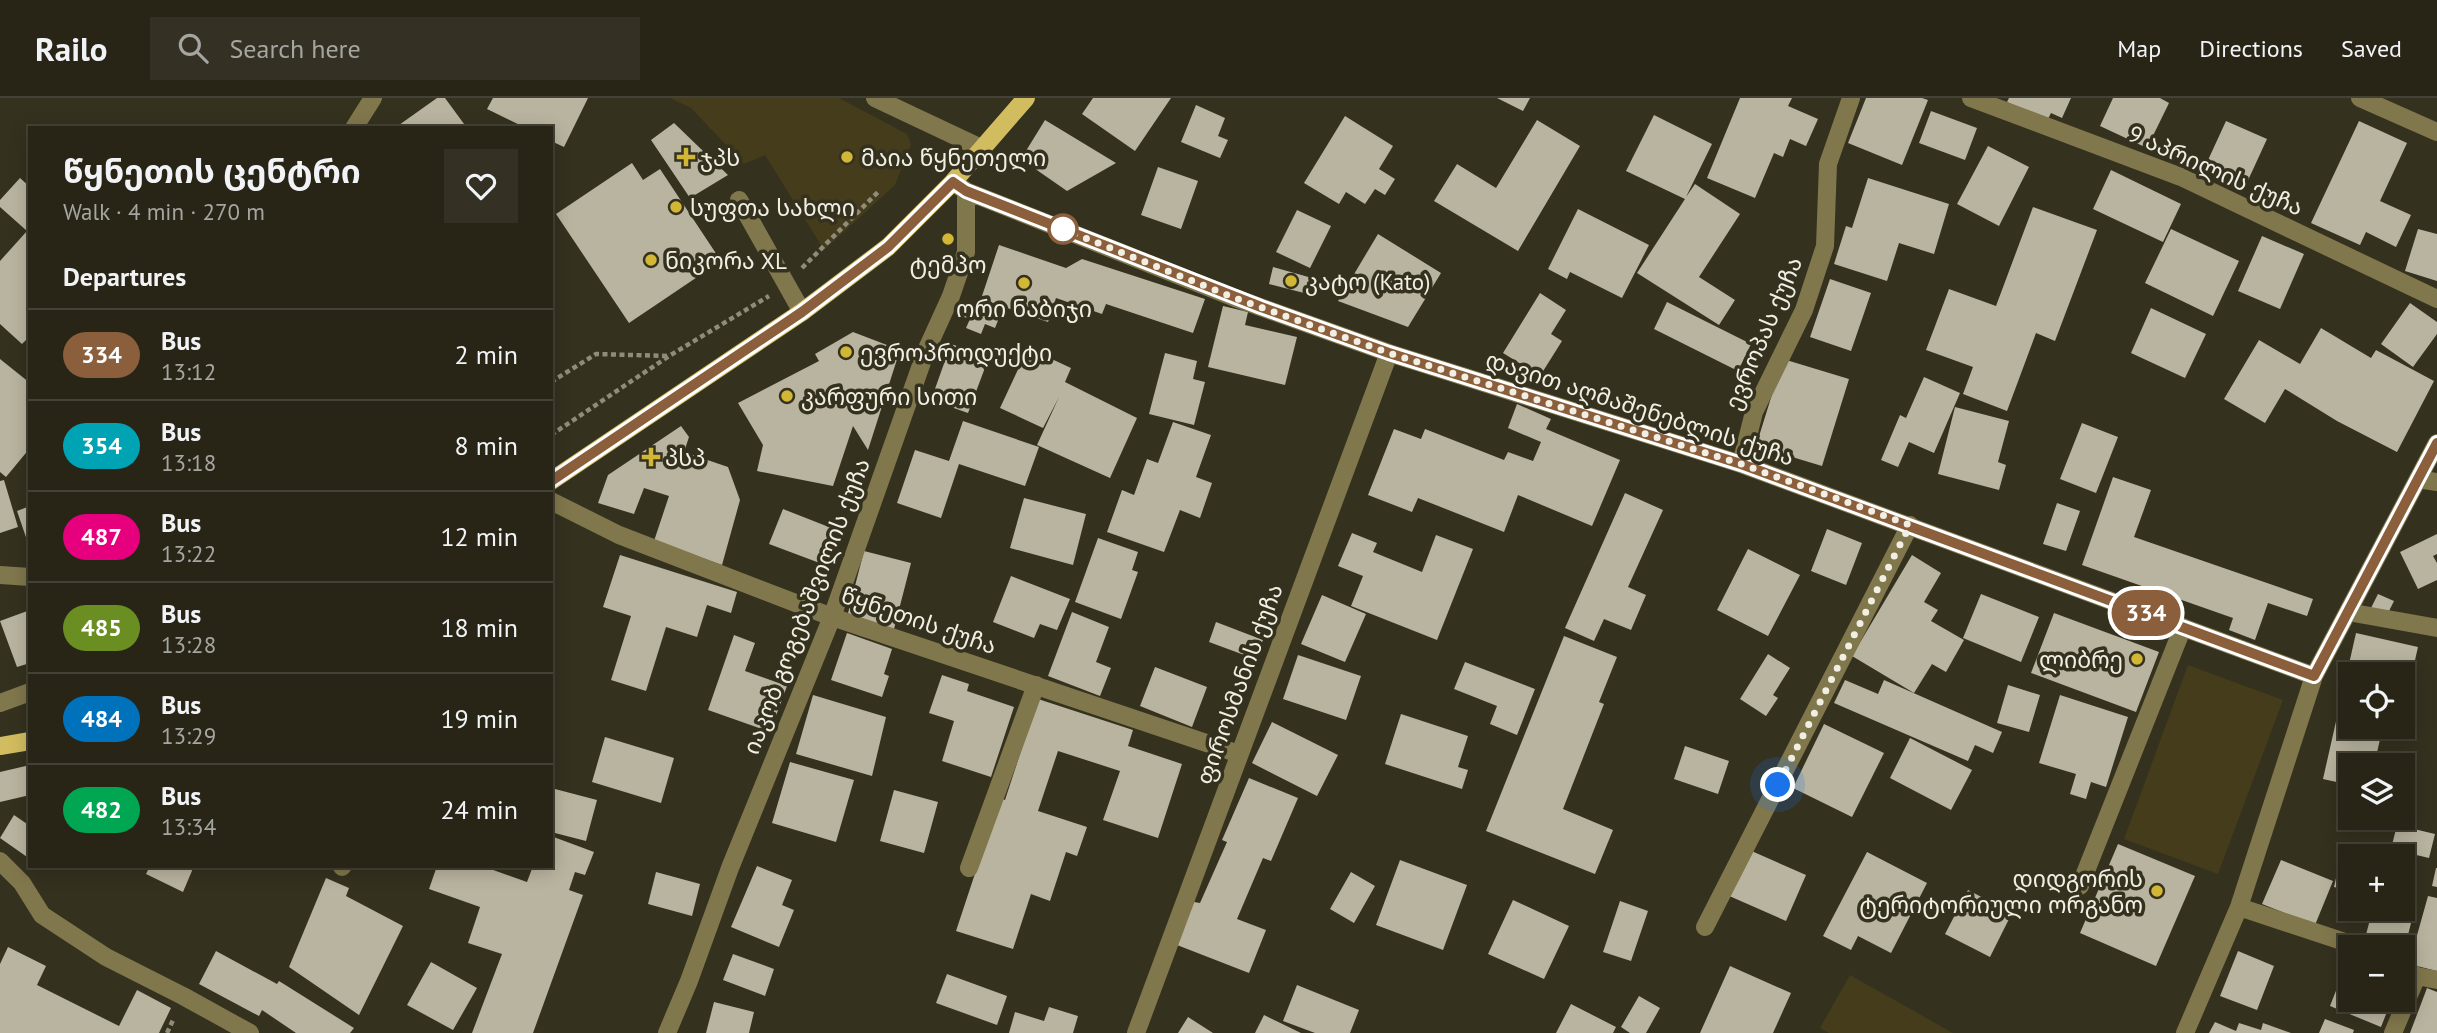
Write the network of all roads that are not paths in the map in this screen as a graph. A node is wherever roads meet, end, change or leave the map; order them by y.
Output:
1 (373, 98) edge
2 (875, 98) edge
3 (1026, 98) edge
4 (1851, 98) edge
5 (1971, 98) edge
6 (2360, 98) edge
7 (355, 126) edge
8 (2437, 132) edge
9 (983, 149) junction
10 (960, 186) junction
11 (739, 200) dead end
12 (2437, 299) edge
13 (802, 312) junction
14 (1389, 353) junction
15 (2437, 443) edge
16 (1741, 464) junction
17 (2418, 479) junction
18 (553, 480) edge
19 (2437, 482) edge
20 (553, 502) edge
21 (1910, 525) junction
22 (0, 575) edge
23 (28, 577) edge
24 (2348, 612) junction
25 (832, 617) junction
26 (2183, 627) junction
27 (2437, 628) edge
28 (2314, 676) junction
29 (1037, 685) junction
30 (28, 693) edge
31 (0, 703) edge
32 (28, 741) edge
33 (0, 746) edge
34 (1239, 754) junction
35 (0, 861) edge
36 (969, 868) dead end
37 (2080, 886) dead end
38 (2239, 907) junction
39 (1705, 927) dead end
40 (2338, 940) edge
41 (2415, 973) edge
42 (2437, 979) edge
43 (2399, 1012) edge
44 (250, 1033) edge
45 (667, 1033) edge
46 (1136, 1033) edge
47 (2185, 1033) edge
48 (2393, 1033) edge

1 - 7 street
2 - 9 street
3 - 9 main road
4 - 16 street, ევროპას ქუჩა
5 - 12 street, 9 აპრილის ქუჩა
6 - 8 street
9 - 10 main road
10 - 13 main road
10 - 14 street, დავით აღმაშენებლის ქუჩა
10 - 25 street, იაკობ გოგებაშვილის ქუჩა
11 - 13 street
13 - 18 main road
14 - 16 street, დავით აღმაშენებლის ქუჩა
14 - 34 street, ფიროსმანის ქუჩა
15 - 17 street
16 - 21 street, დავით აღმაშენებლის ქუჩა
17 - 19 street
17 - 24 street
20 - 25 street, წყნეთის ქუჩა
21 - 26 street, დავით აღმაშენებლის ქუჩა
21 - 39 street
22 - 23 street
24 - 27 street
24 - 28 street
25 - 29 street, წყნეთის ქუჩა
25 - 45 street, იაკობ გოგებაშვილის ქუჩა
26 - 28 street, დავით აღმაშენებლის ქუჩა
26 - 37 street
28 - 38 street
29 - 34 street, წყნეთის ქუჩა
29 - 36 street
30 - 31 street
32 - 33 main road
34 - 46 street, ფიროსმანის ქუჩა
35 - 44 street
38 - 40 street
38 - 47 street
41 - 42 street
43 - 48 street

